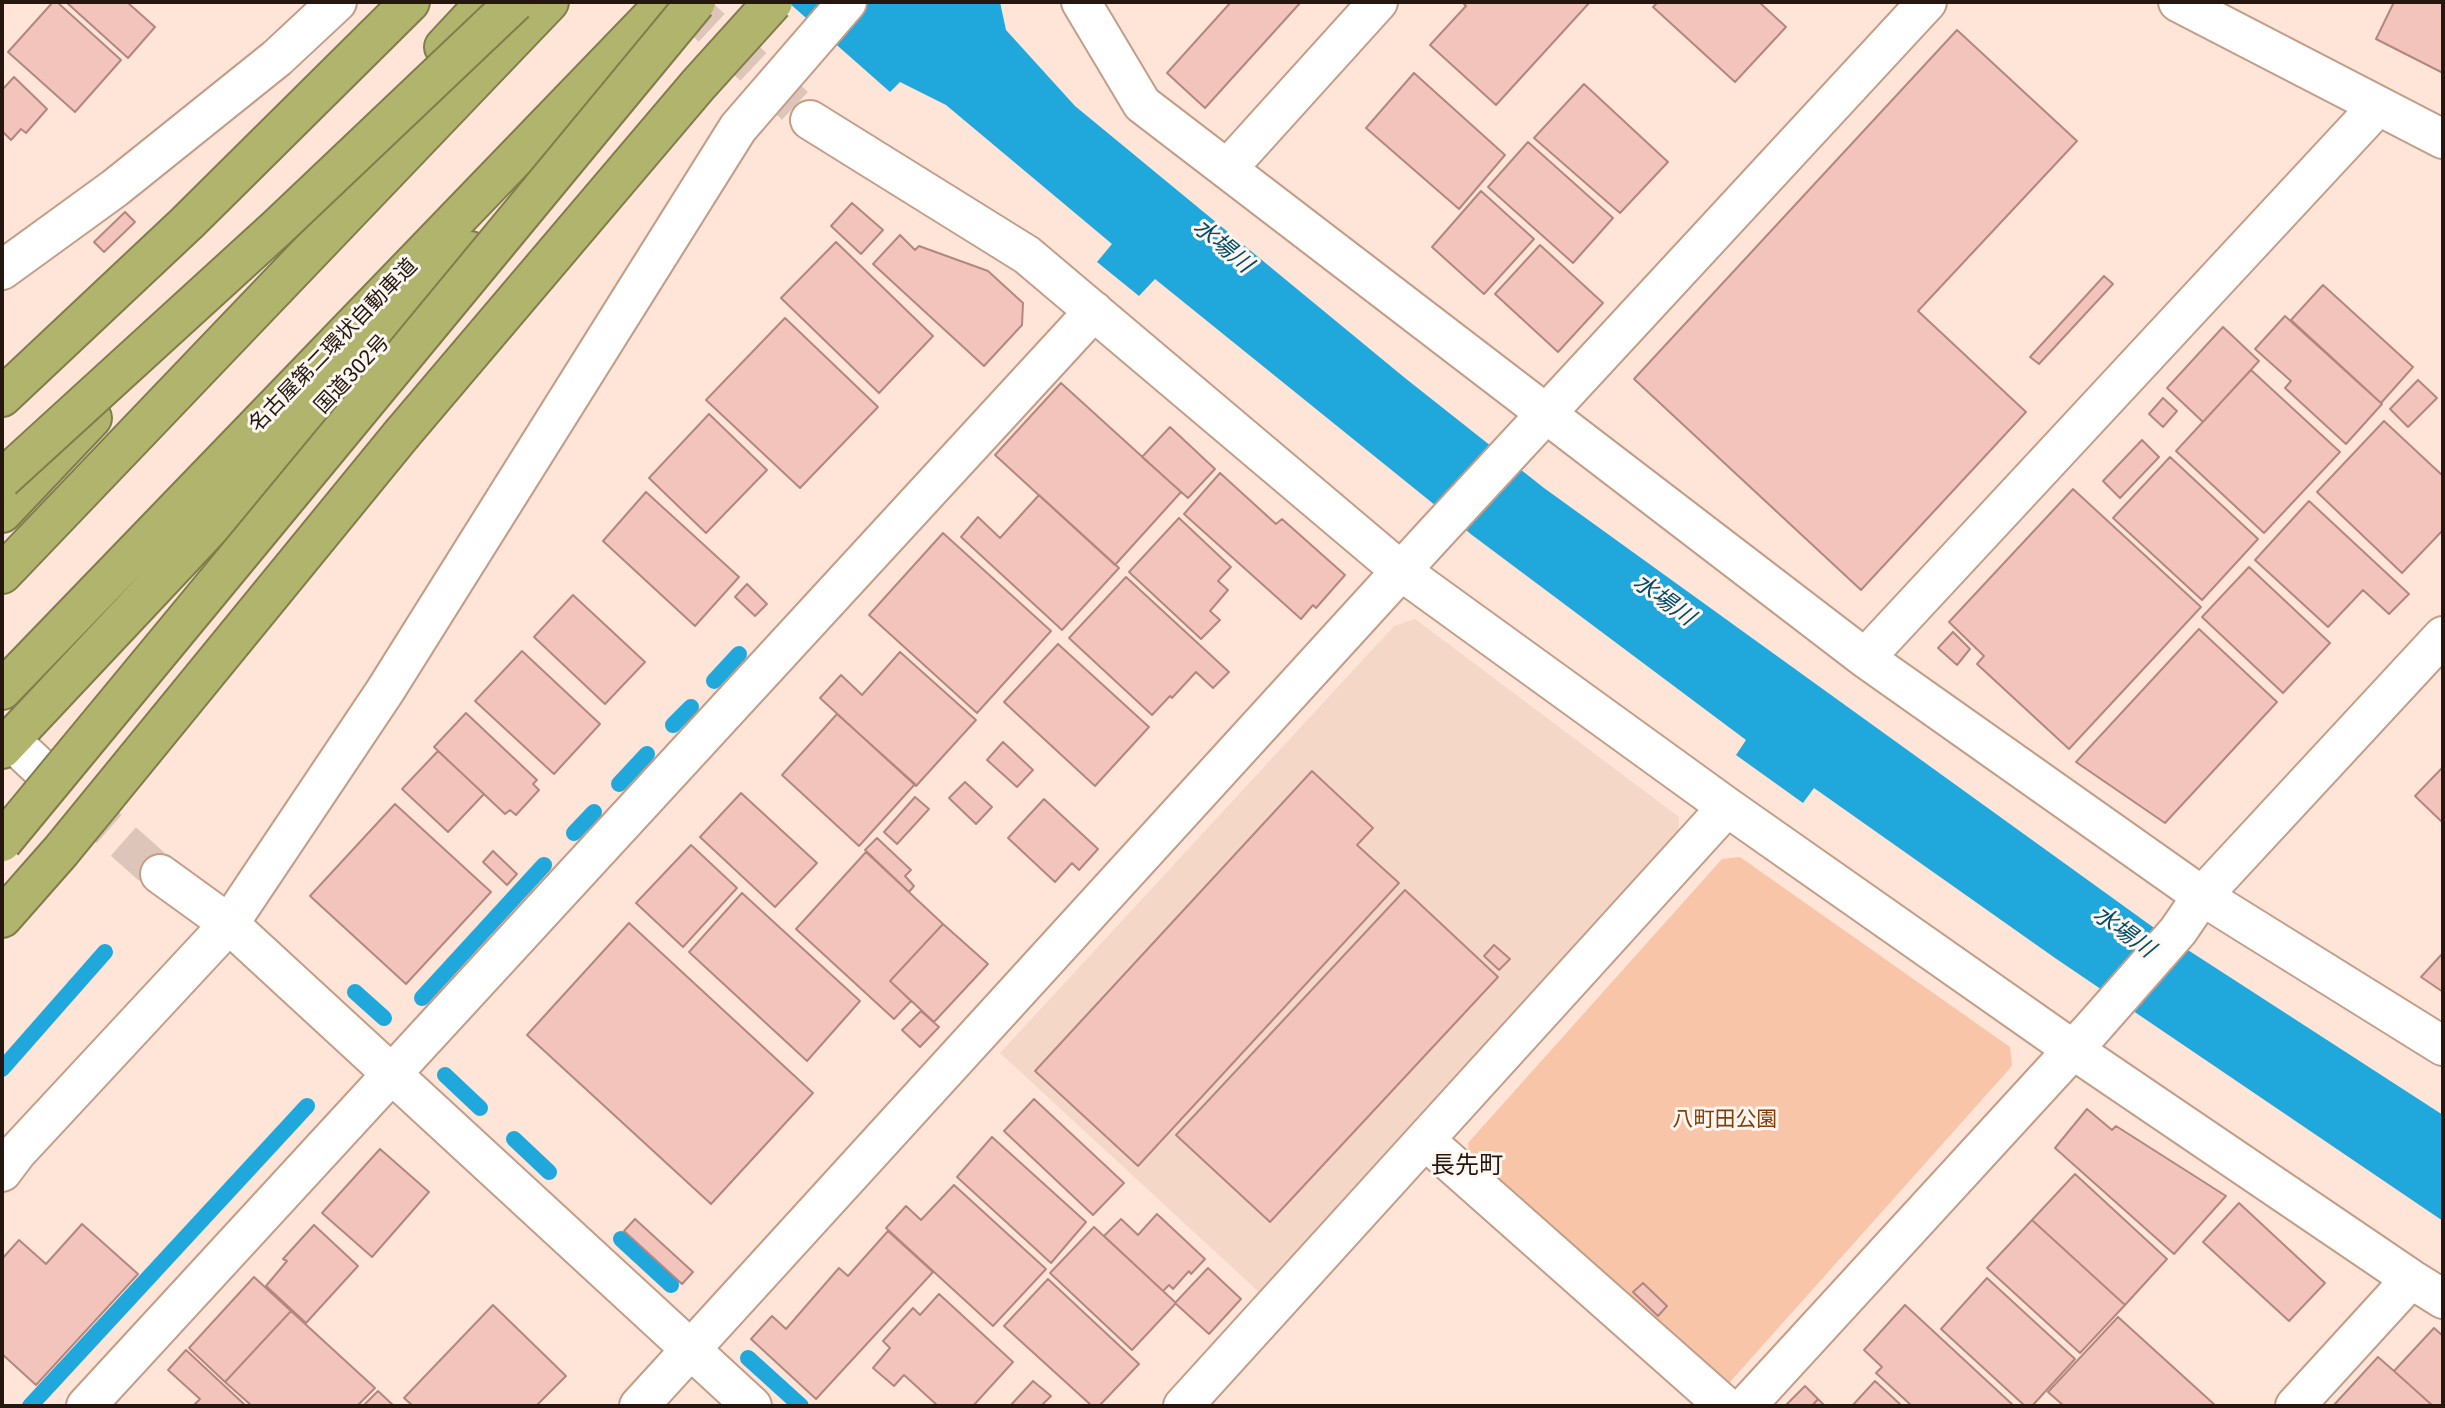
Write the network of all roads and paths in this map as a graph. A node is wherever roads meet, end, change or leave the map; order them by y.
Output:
1 (337, 2) edge
2 (410, 2) edge
3 (486, 2) edge
4 (514, 2) edge
5 (549, 2) edge
6 (666, 2) edge
7 (696, 2) edge
8 (704, 2) edge
9 (773, 2) edge
10 (847, 2) edge
11 (1081, 2) edge
12 (1378, 2) edge
13 (1927, 2) edge
14 (2178, 2) edge
15 (2378, 106) junction
16 (810, 120) tunnel mouth
17 (2443, 139) edge
18 (1227, 169) junction
19 (2, 270) edge
20 (1094, 311) junction
21 (2, 397) edge
22 (1546, 413) junction
23 (2, 479) edge
24 (2, 513) edge
25 (1401, 570) junction
26 (2, 574) edge
27 (2443, 636) edge
28 (1865, 658) junction
29 (2, 690) edge
30 (21, 756) edge
31 (1727, 807) junction
32 (2, 842) edge
33 (160, 873) tunnel mouth
34 (2202, 897) junction
35 (2, 918) edge
36 (229, 924) junction
37 (2082, 1039) junction
38 (2443, 1046) edge
39 (391, 1074) junction
40 (1424, 1140) junction
41 (2, 1172) edge
42 (2427, 1289) edge
43 (691, 1350) junction
44 (86, 1406) edge
45 (639, 1406) edge
46 (752, 1406) edge
47 (1183, 1406) edge
48 (1725, 1406) edge
49 (1746, 1406) edge
50 (2295, 1406) edge

1 - 19 street
2 - 21 highway
3 - 24 highway
4 - 23 highway, bridge
5 - 26 highway
6 - 29 highway, 名古屋第二環状自動車道
7 - 32 highway, bridge
8 - 30 highway, 国道302号
9 - 35 highway, bridge
10 - 36 street
11 - 18 street
12 - 18 street
13 - 22 street
14 - 15 street
15 - 17 street
15 - 28 street
16 - 20 street
18 - 22 street
20 - 25 street
20 - 39 street
22 - 25 street
22 - 28 street
25 - 31 street
25 - 43 street
27 - 34 street
28 - 34 street
31 - 37 street
31 - 40 street
33 - 36 street
34 - 37 street
34 - 38 street
36 - 39 street
36 - 41 street
37 - 42 street
37 - 49 street
39 - 43 street
39 - 44 street
40 - 47 street
40 - 48 street
42 - 50 street
43 - 45 street
43 - 46 street

